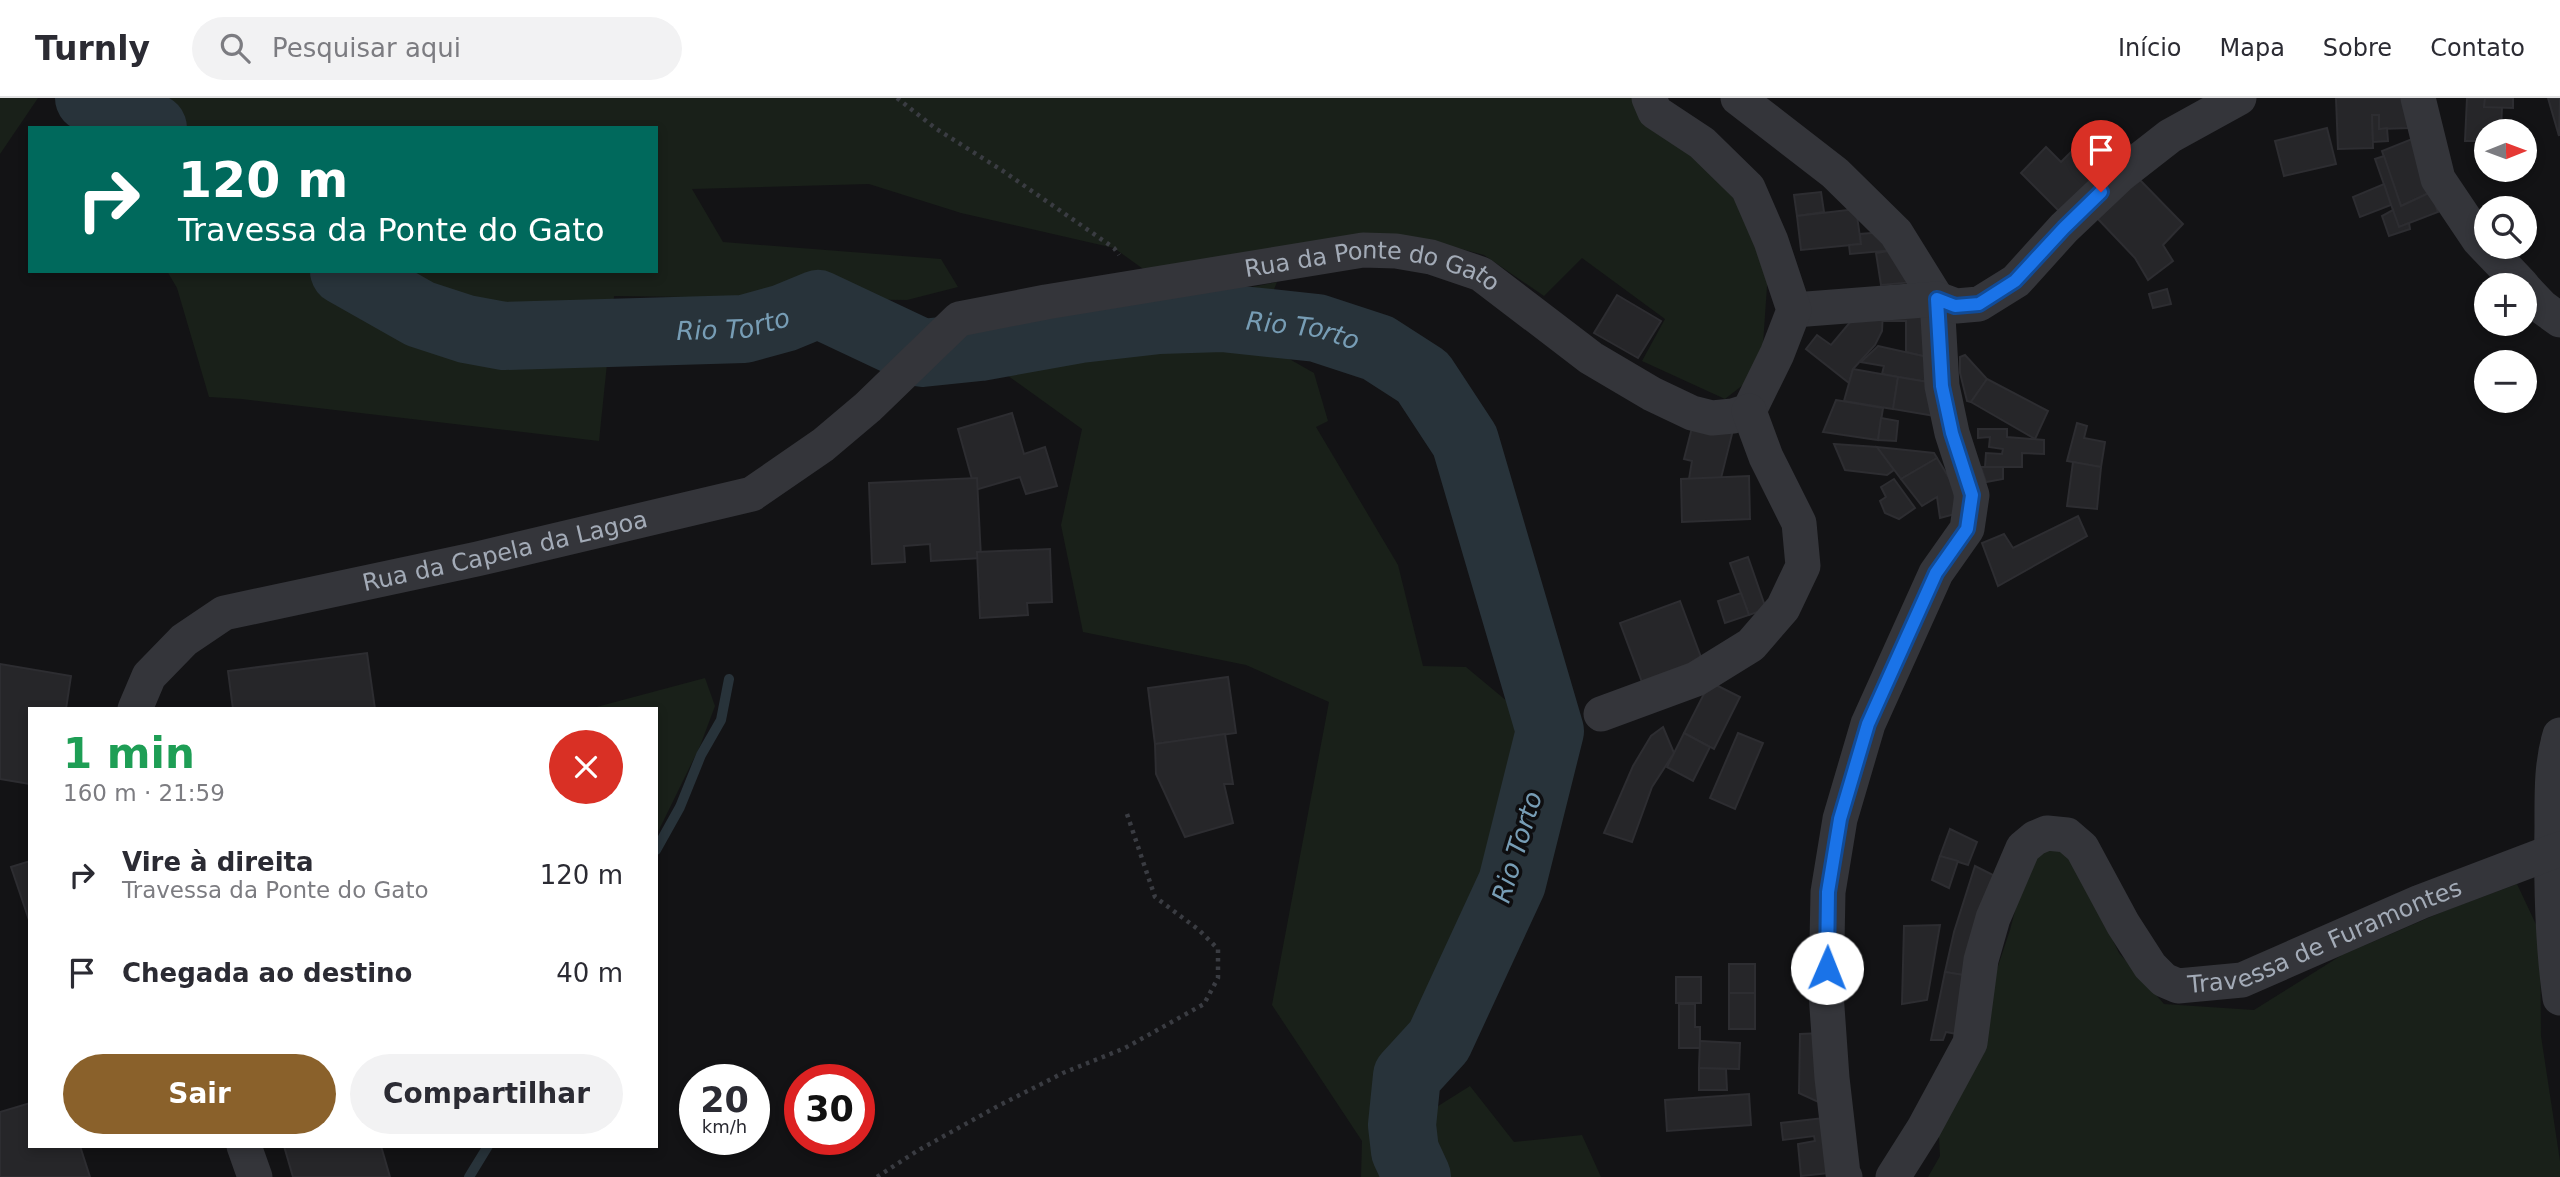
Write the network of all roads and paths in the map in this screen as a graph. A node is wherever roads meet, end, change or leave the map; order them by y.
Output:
1 (897, 98) edge
2 (1649, 98) edge
3 (1738, 98) edge
4 (2239, 98) edge
5 (2418, 98) edge
6 (2511, 273) edge
7 (1141, 287) junction
8 (1937, 299) junction
9 (2537, 301) edge
10 (1794, 310) junction
11 (960, 319) joint
12 (2560, 320) edge
13 (1749, 411) junction
14 (136, 707) edge
15 (1601, 714) dead end
16 (2560, 735) edge
17 (1127, 814) dead end
18 (2556, 850) edge
19 (2560, 998) edge
20 (245, 1148) edge
21 (255, 1177) edge
22 (877, 1177) edge
23 (1845, 1177) edge
24 (1893, 1177) edge

1 - 7 path
2 - 10 street
3 - 8 street
4 - 8 street
5 - 6 street
7 - 11 street, Rua da Ponte do Gato
7 - 13 street, Rua da Ponte do Gato
8 - 10 street
8 - 23 street
9 - 12 street
10 - 13 street
11 - 14 street, Rua da Capela da Lagoa
13 - 15 street
16 - 18 street
17 - 22 path
18 - 19 street
18 - 24 street, Travessa de Furamontes
20 - 21 street

